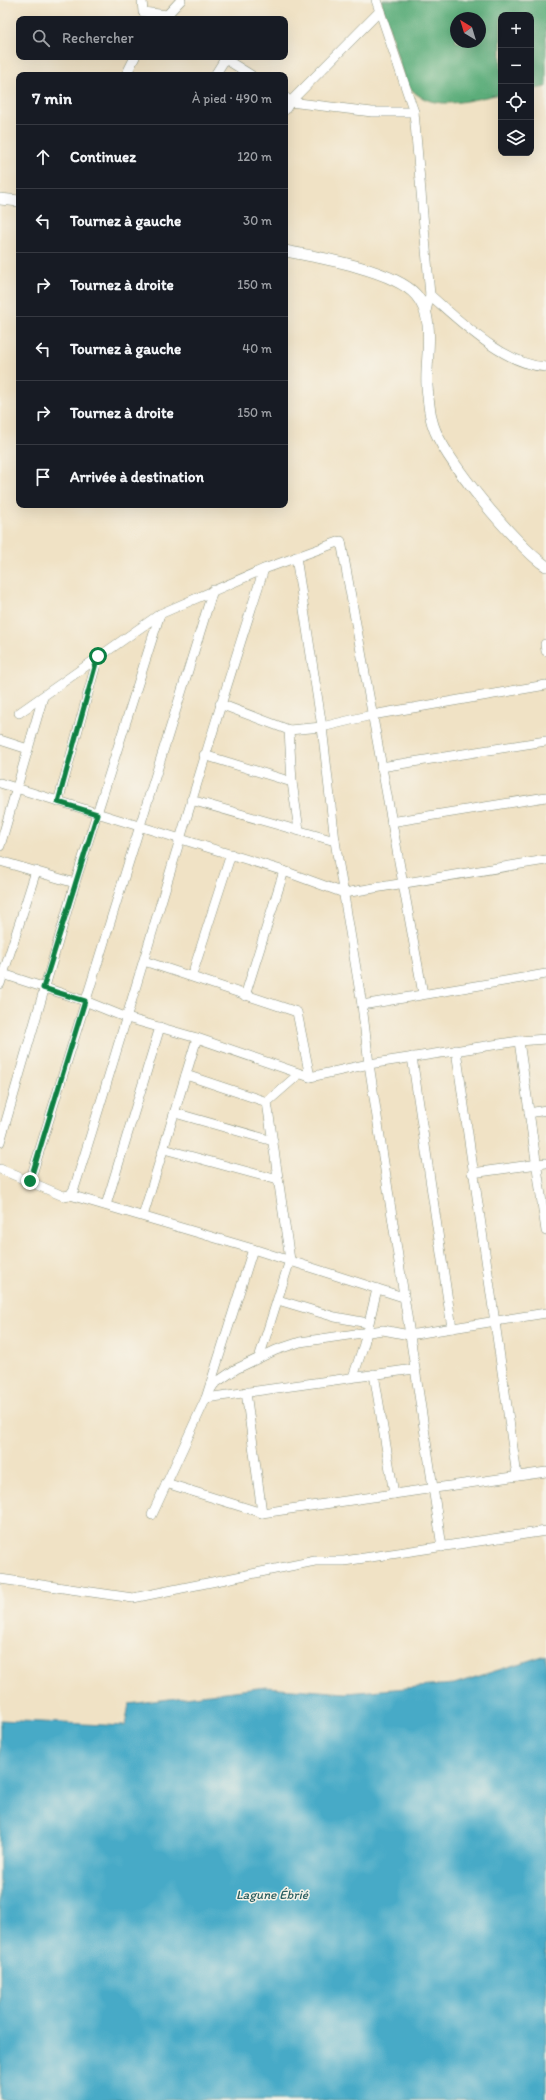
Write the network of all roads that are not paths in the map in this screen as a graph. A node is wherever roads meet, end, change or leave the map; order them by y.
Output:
1 (142, 0) edge
2 (181, 0) edge
3 (376, 0) edge
4 (380, 12) junction
5 (143, 16) edge
6 (171, 16) edge
7 (134, 60) edge
8 (223, 60) edge
9 (227, 60) edge
10 (128, 72) edge
11 (217, 72) edge
12 (246, 72) edge
13 (288, 99) edge
14 (414, 112) junction
15 (0, 199) edge
16 (16, 201) edge
17 (288, 252) edge
18 (430, 295) junction
19 (426, 311) junction
20 (546, 367) edge
21 (296, 557) junction
22 (546, 566) edge
23 (264, 569) junction
24 (213, 590) junction
25 (160, 614) junction
26 (98, 656) junction
27 (546, 684) edge
28 (42, 697) junction
29 (220, 704) junction
30 (19, 713) dead end
31 (372, 715) junction
32 (322, 726) junction
33 (289, 730) junction
34 (0, 740) edge
35 (546, 741) edge
36 (28, 749) junction
37 (204, 755) junction
38 (381, 767) junction
39 (292, 782) junction
40 (0, 783) edge
41 (17, 788) junction
42 (546, 797) edge
43 (191, 800) junction
44 (58, 802) junction
45 (97, 814) junction
46 (391, 822) junction
47 (139, 826) junction
48 (299, 830) junction
49 (2, 834) edge
50 (180, 838) junction
51 (335, 841) junction
52 (0, 846) edge
53 (231, 854) junction
54 (546, 860) edge
55 (0, 861) edge
56 (36, 871) junction
57 (284, 871) junction
58 (75, 883) junction
59 (402, 883) junction
60 (344, 893) junction
61 (144, 961) junction
62 (1, 974) edge
63 (546, 974) edge
64 (192, 976) junction
65 (0, 984) edge
66 (43, 988) junction
67 (423, 994) junction
68 (245, 996) junction
69 (85, 1001) junction
70 (362, 1005) junction
71 (127, 1018) junction
72 (160, 1027) junction
73 (197, 1038) junction
74 (546, 1039) edge
75 (519, 1041) junction
76 (456, 1050) junction
77 (412, 1057) junction
78 (369, 1064) junction
79 (299, 1074) junction
80 (186, 1075) junction
81 (310, 1077) junction
82 (267, 1102) junction
83 (546, 1110) edge
84 (175, 1113) junction
85 (529, 1113) junction
86 (273, 1140) junction
87 (0, 1142) edge
88 (164, 1149) junction
89 (541, 1163) edge
90 (0, 1169) edge
91 (472, 1173) junction
92 (278, 1180) junction
93 (30, 1181) junction
94 (70, 1195) junction
95 (106, 1205) junction
96 (545, 1210) edge
97 (144, 1216) junction
98 (546, 1231) edge
99 (253, 1249) junction
100 (290, 1260) junction
101 (377, 1289) junction
102 (403, 1297) junction
103 (278, 1300) junction
104 (546, 1313) edge
105 (494, 1321) junction
106 (367, 1328) junction
107 (452, 1328) junction
108 (409, 1335) junction
109 (259, 1358) junction
110 (414, 1369) junction
111 (374, 1374) junction
112 (353, 1377) junction
113 (246, 1392) junction
114 (207, 1396) junction
115 (546, 1472) edge
116 (517, 1476) junction
117 (166, 1483) junction
118 (433, 1488) junction
119 (394, 1494) junction
120 (262, 1513) junction
121 (152, 1515) dead end
122 (546, 1531) edge
123 (442, 1547) junction
124 (0, 1579) edge

1 - 5 street
2 - 6 street
3 - 4 street
4 - 13 street
4 - 14 street
7 - 10 street
8 - 11 street
9 - 12 street
13 - 14 street
14 - 18 street
15 - 16 street
17 - 19 street
18 - 19 street
18 - 20 street
19 - 22 street
21 - 23 street
21 - 31 street
21 - 32 street
23 - 24 street
23 - 29 street
24 - 25 street
24 - 47 street
25 - 26 street
25 - 45 street
26 - 28 street
26 - 44 street
27 - 31 street
28 - 30 street
28 - 36 street
29 - 33 street
29 - 37 street
31 - 32 street
31 - 38 street
32 - 33 street
32 - 51 street
33 - 39 street
34 - 36 street
35 - 38 street
36 - 41 street
37 - 39 street
37 - 43 street
38 - 46 street
39 - 48 street
40 - 41 street
41 - 44 street
41 - 49 street
42 - 46 street
43 - 48 street
43 - 50 street
44 - 45 street
45 - 47 street
45 - 58 street
46 - 59 street
47 - 50 street
47 - 69 street
48 - 51 street
49 - 52 street
50 - 53 street
50 - 61 street
51 - 60 street
53 - 57 street
53 - 64 street
54 - 59 street
55 - 56 street
56 - 58 street
56 - 62 street
57 - 60 street
57 - 68 street
58 - 66 street
59 - 60 street
59 - 67 street
60 - 70 street
61 - 64 street
61 - 71 street
62 - 65 street
62 - 66 street
63 - 67 street
64 - 68 street
66 - 69 street
66 - 87 street
67 - 70 street
68 - 81 street
69 - 71 street
69 - 93 street
70 - 78 street
71 - 72 street
71 - 94 street
72 - 73 street
72 - 95 street
73 - 79 street
73 - 80 street
74 - 75 street
75 - 76 street
75 - 85 street
76 - 77 street
76 - 91 street
77 - 78 street
77 - 107 street
78 - 81 street
78 - 102 street
79 - 81 street
79 - 82 street
80 - 82 street
80 - 84 street
82 - 86 street
83 - 85 street
84 - 86 street
84 - 88 street
85 - 89 street
86 - 92 street
88 - 92 street
88 - 97 street
89 - 91 street
89 - 96 street
90 - 93 street
91 - 105 street
92 - 100 street
93 - 94 street
94 - 95 street
95 - 97 street
96 - 98 street
97 - 99 street
99 - 100 street
99 - 114 street
100 - 101 street
100 - 103 street
101 - 102 street
101 - 106 street
102 - 108 street
103 - 106 street
103 - 109 street
104 - 105 street
105 - 107 street
105 - 116 street
106 - 108 street
106 - 109 street
106 - 112 street
107 - 108 street
108 - 110 street
109 - 114 street
110 - 111 street
110 - 118 street
111 - 112 street
111 - 119 street
112 - 113 street
113 - 114 street
113 - 120 street
114 - 117 street
115 - 116 street
116 - 118 street
117 - 120 street
117 - 121 street
118 - 119 street
118 - 123 street
119 - 120 street
122 - 123 street
123 - 124 street

